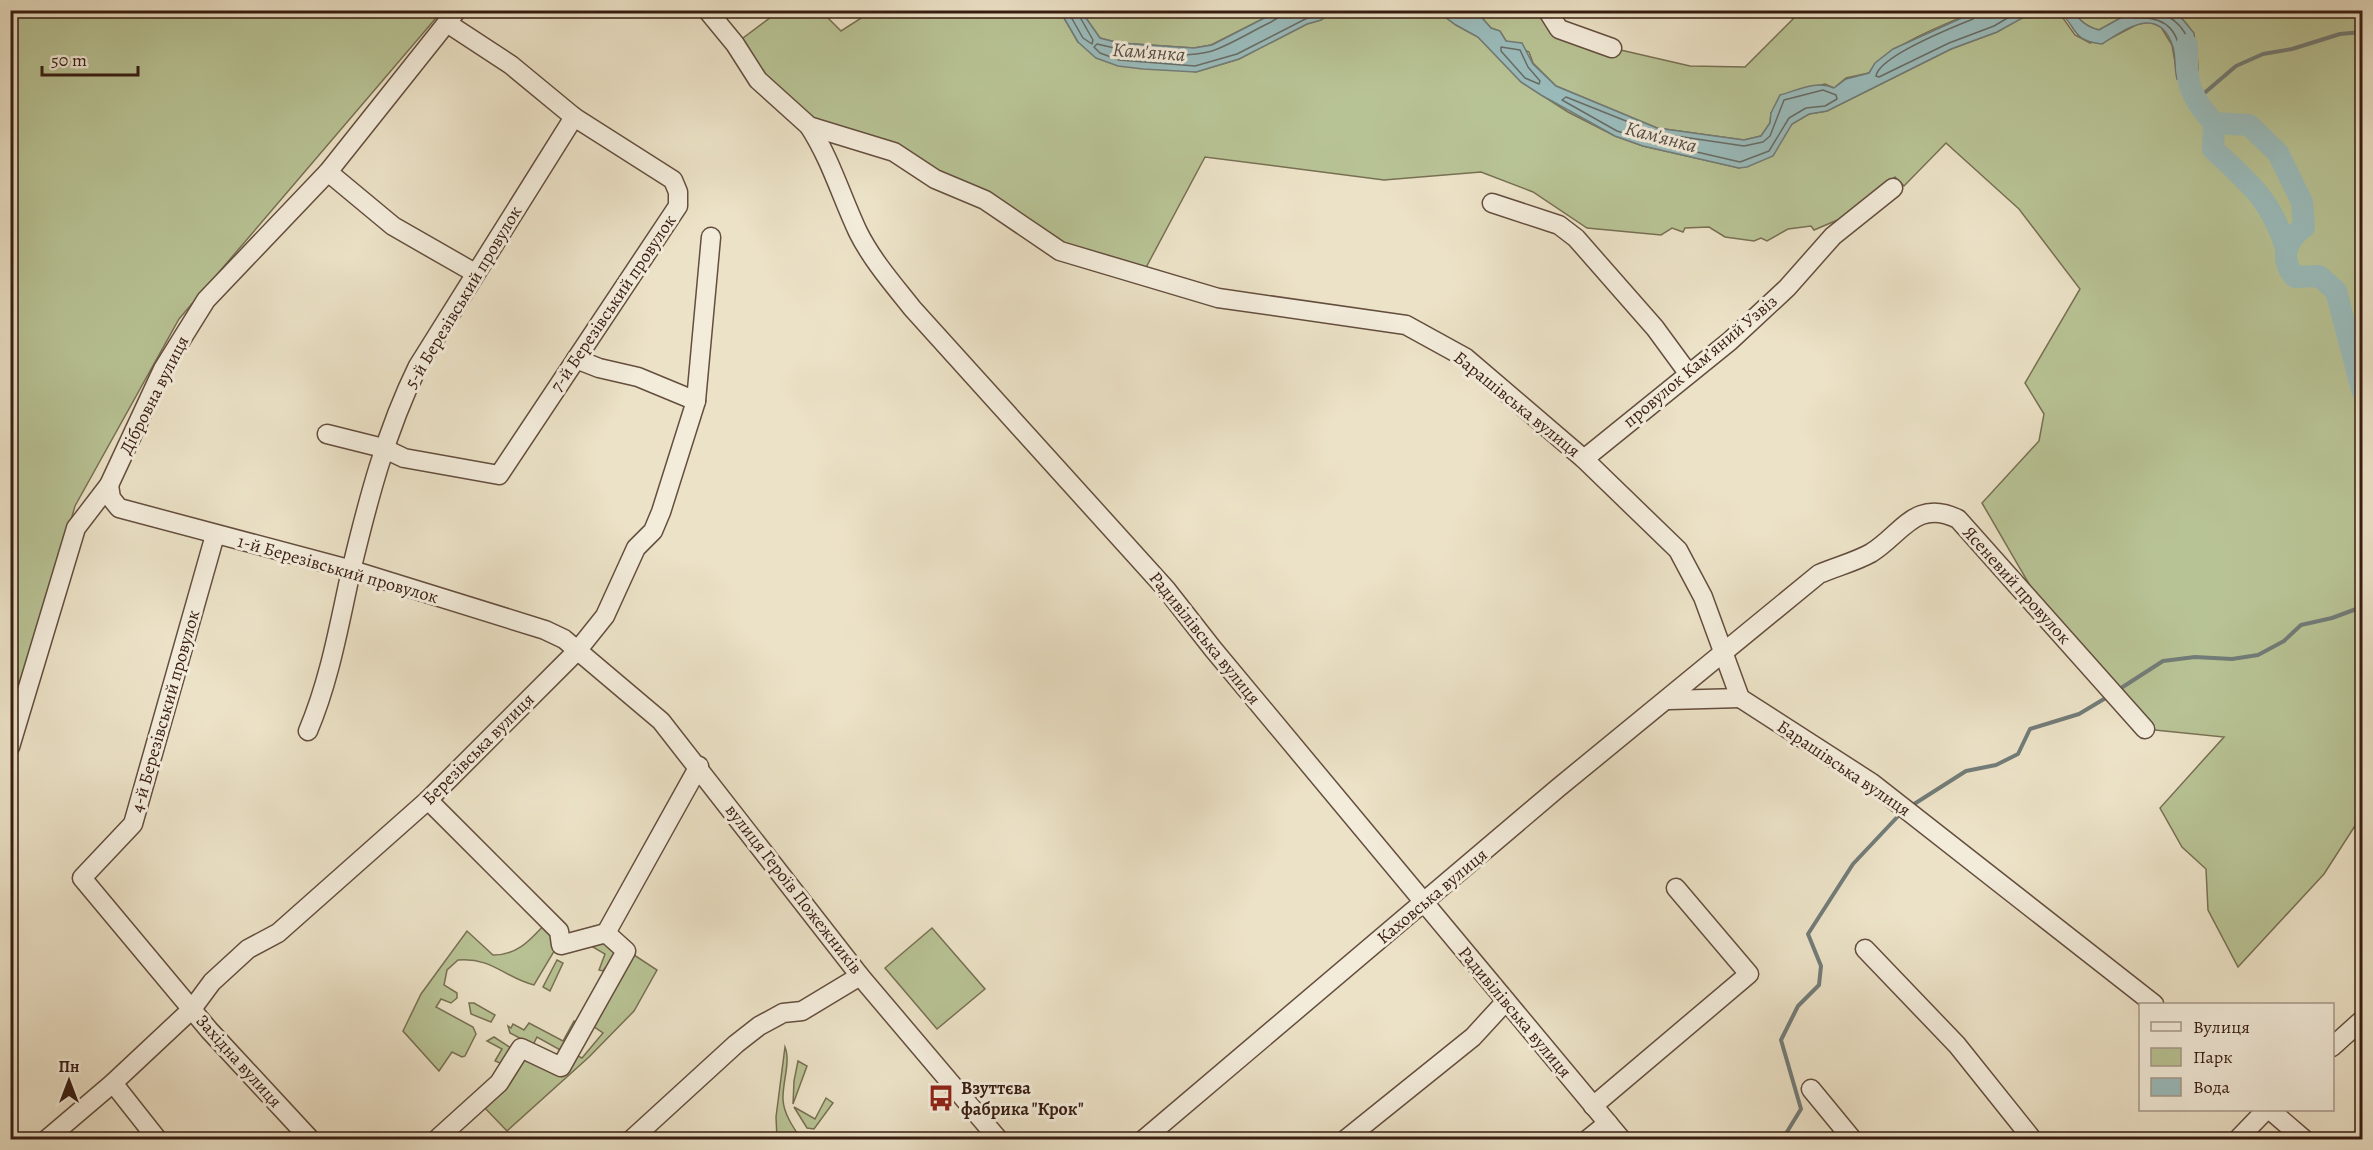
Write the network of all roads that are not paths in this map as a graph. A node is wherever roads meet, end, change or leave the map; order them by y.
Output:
1 (706, 10) edge
2 (1547, 10) edge
3 (452, 17) edge
4 (1612, 48) dead end
5 (574, 117) junction
6 (809, 126) junction
7 (861, 142) junction
8 (829, 160) junction
9 (328, 172) junction
10 (1893, 188) dead end
11 (1492, 203) dead end
12 (711, 237) dead end
13 (475, 273) junction
14 (576, 359) junction
15 (1688, 373) junction
16 (696, 401) junction
17 (327, 434) dead end
18 (383, 448) junction
19 (1584, 459) junction
20 (109, 485) junction
21 (215, 535) junction
22 (352, 570) junction
23 (577, 651) junction
24 (1723, 653) junction
25 (1740, 698) junction
26 (1669, 700) junction
27 (2145, 729) dead end
28 (308, 731) dead end
29 (10, 747) edge
30 (699, 766) junction
31 (428, 800) junction
32 (1676, 888) dead end
33 (1425, 903) junction
34 (606, 933) junction
35 (1865, 949) dead end
36 (861, 976) junction
37 (1506, 1001) junction
38 (2151, 1003) edge
39 (192, 1009) junction
40 (2362, 1020) edge
41 (2334, 1045) edge
42 (113, 1083) junction
43 (1811, 1089) dead end
44 (1593, 1106) junction
45 (2267, 1111) edge
46 (2269, 1111) edge
47 (1608, 1123) junction
48 (46, 1140) edge
49 (158, 1140) edge
50 (311, 1140) edge
51 (436, 1140) edge
52 (631, 1140) edge
53 (999, 1140) edge
54 (1143, 1140) edge
55 (1345, 1140) edge
56 (1587, 1140) edge
57 (1622, 1140) edge
58 (1853, 1140) edge
59 (2033, 1140) edge
60 (2237, 1140) edge
61 (2305, 1140) edge

1 - 6 street, Барашівська вулиця
2 - 4 street
3 - 5 street, 7-й Березівський провулок
3 - 9 street, Дібровна вулиця
5 - 13 street, 5-й Березівський провулок
5 - 14 street, 7-й Березівський провулок
6 - 7 street, Барашівська вулиця
6 - 8 street, Радивілівська вулиця
7 - 8 street
7 - 19 street, Барашівська вулиця
8 - 33 street, Радивілівська вулиця
9 - 13 street
9 - 20 street, Дібровна вулиця
10 - 15 street, провулок Камʼяний Узвіз
11 - 15 street
12 - 16 street, Березівська вулиця
13 - 18 street, 5-й Березівський провулок
14 - 16 street
14 - 18 street, 7-й Березівський провулок
15 - 19 street, провулок Камʼяний Узвіз
16 - 23 street, Березівська вулиця
17 - 18 street, 7-й Березівський провулок
18 - 22 street, 5-й Березівський провулок
19 - 24 street, Барашівська вулиця
20 - 21 street, 1-й Березівський провулок
20 - 29 street, Дібровна вулиця
21 - 22 street, 1-й Березівський провулок
21 - 39 street, 4-й Березівський провулок
22 - 23 street, 1-й Березівський провулок
22 - 28 street, 5-й Березівський провулок
23 - 30 street, вулиця Героїв Пожежників
23 - 31 street, Березівська вулиця
24 - 25 street, Барашівська вулиця
24 - 26 street, Каховська вулиця
24 - 27 street, Ясеневий провулок
25 - 26 street
25 - 38 street, Барашівська вулиця
26 - 33 street, Каховська вулиця
30 - 34 street
30 - 36 street, вулиця Героїв Пожежників
31 - 34 street
31 - 39 street, Березівська вулиця
32 - 44 street
33 - 37 street, Радивілівська вулиця
33 - 54 street, Каховська вулиця
34 - 51 street
35 - 59 street
36 - 52 street
36 - 53 street, вулиця Героїв Пожежників
37 - 44 street, Радивілівська вулиця
37 - 55 street
39 - 42 street, Березівська вулиця
39 - 50 street, Західна вулиця
40 - 41 street
42 - 48 street, Березівська вулиця
42 - 49 street
43 - 58 street
44 - 47 street, Радивілівська вулиця
45 - 60 street
46 - 61 street
47 - 56 street
47 - 57 street, Радивілівська вулиця

